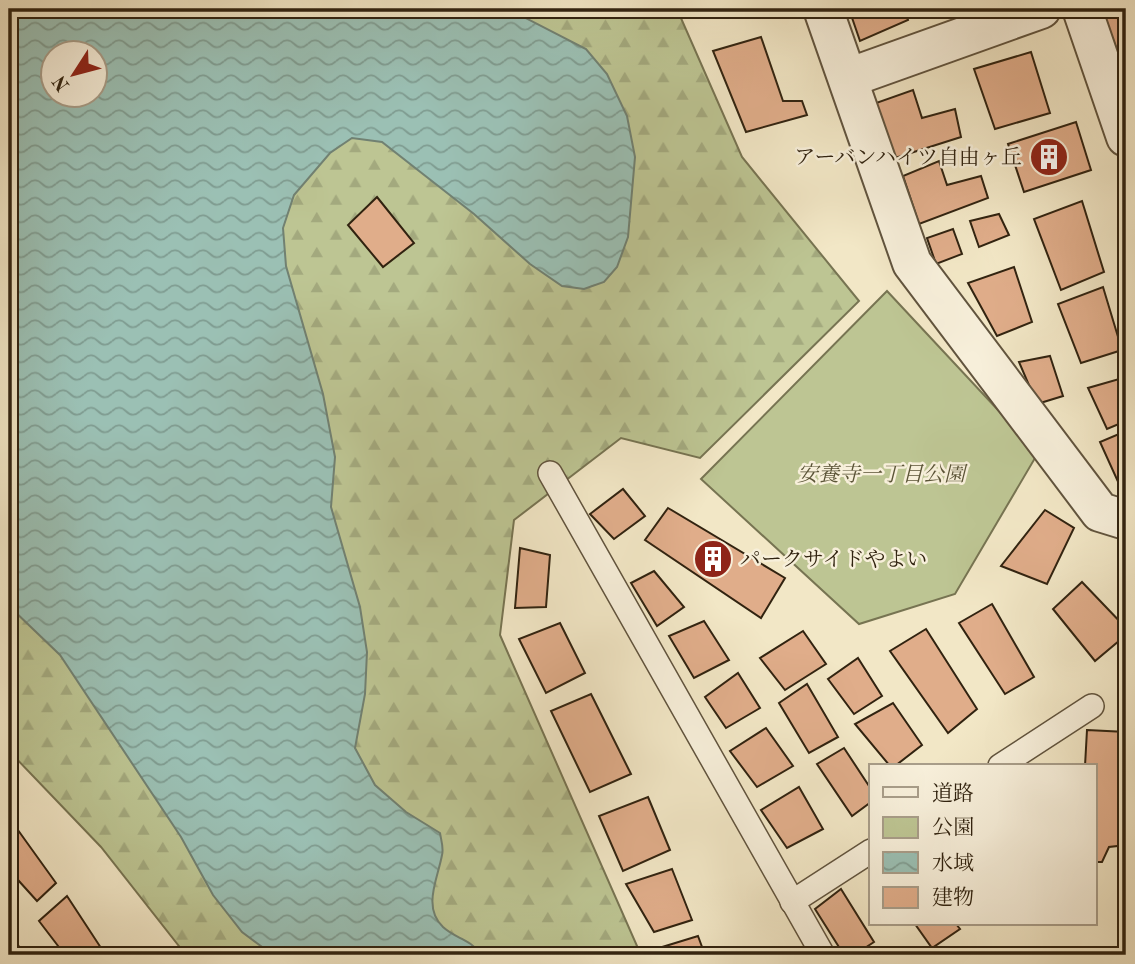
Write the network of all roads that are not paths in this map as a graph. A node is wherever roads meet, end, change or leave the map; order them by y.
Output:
1 (823, 9) edge
2 (1041, 9) edge
3 (1082, 9) edge
4 (848, 78) junction
5 (1126, 137) edge
6 (550, 473) dead end
7 (1126, 520) edge
8 (1092, 706) dead end
9 (1003, 764) edge
10 (869, 852) edge
11 (792, 902) junction
12 (823, 955) edge

1 - 4 street
2 - 4 street
3 - 5 street
4 - 7 street
6 - 11 lane
8 - 9 lane
10 - 11 lane
11 - 12 lane

